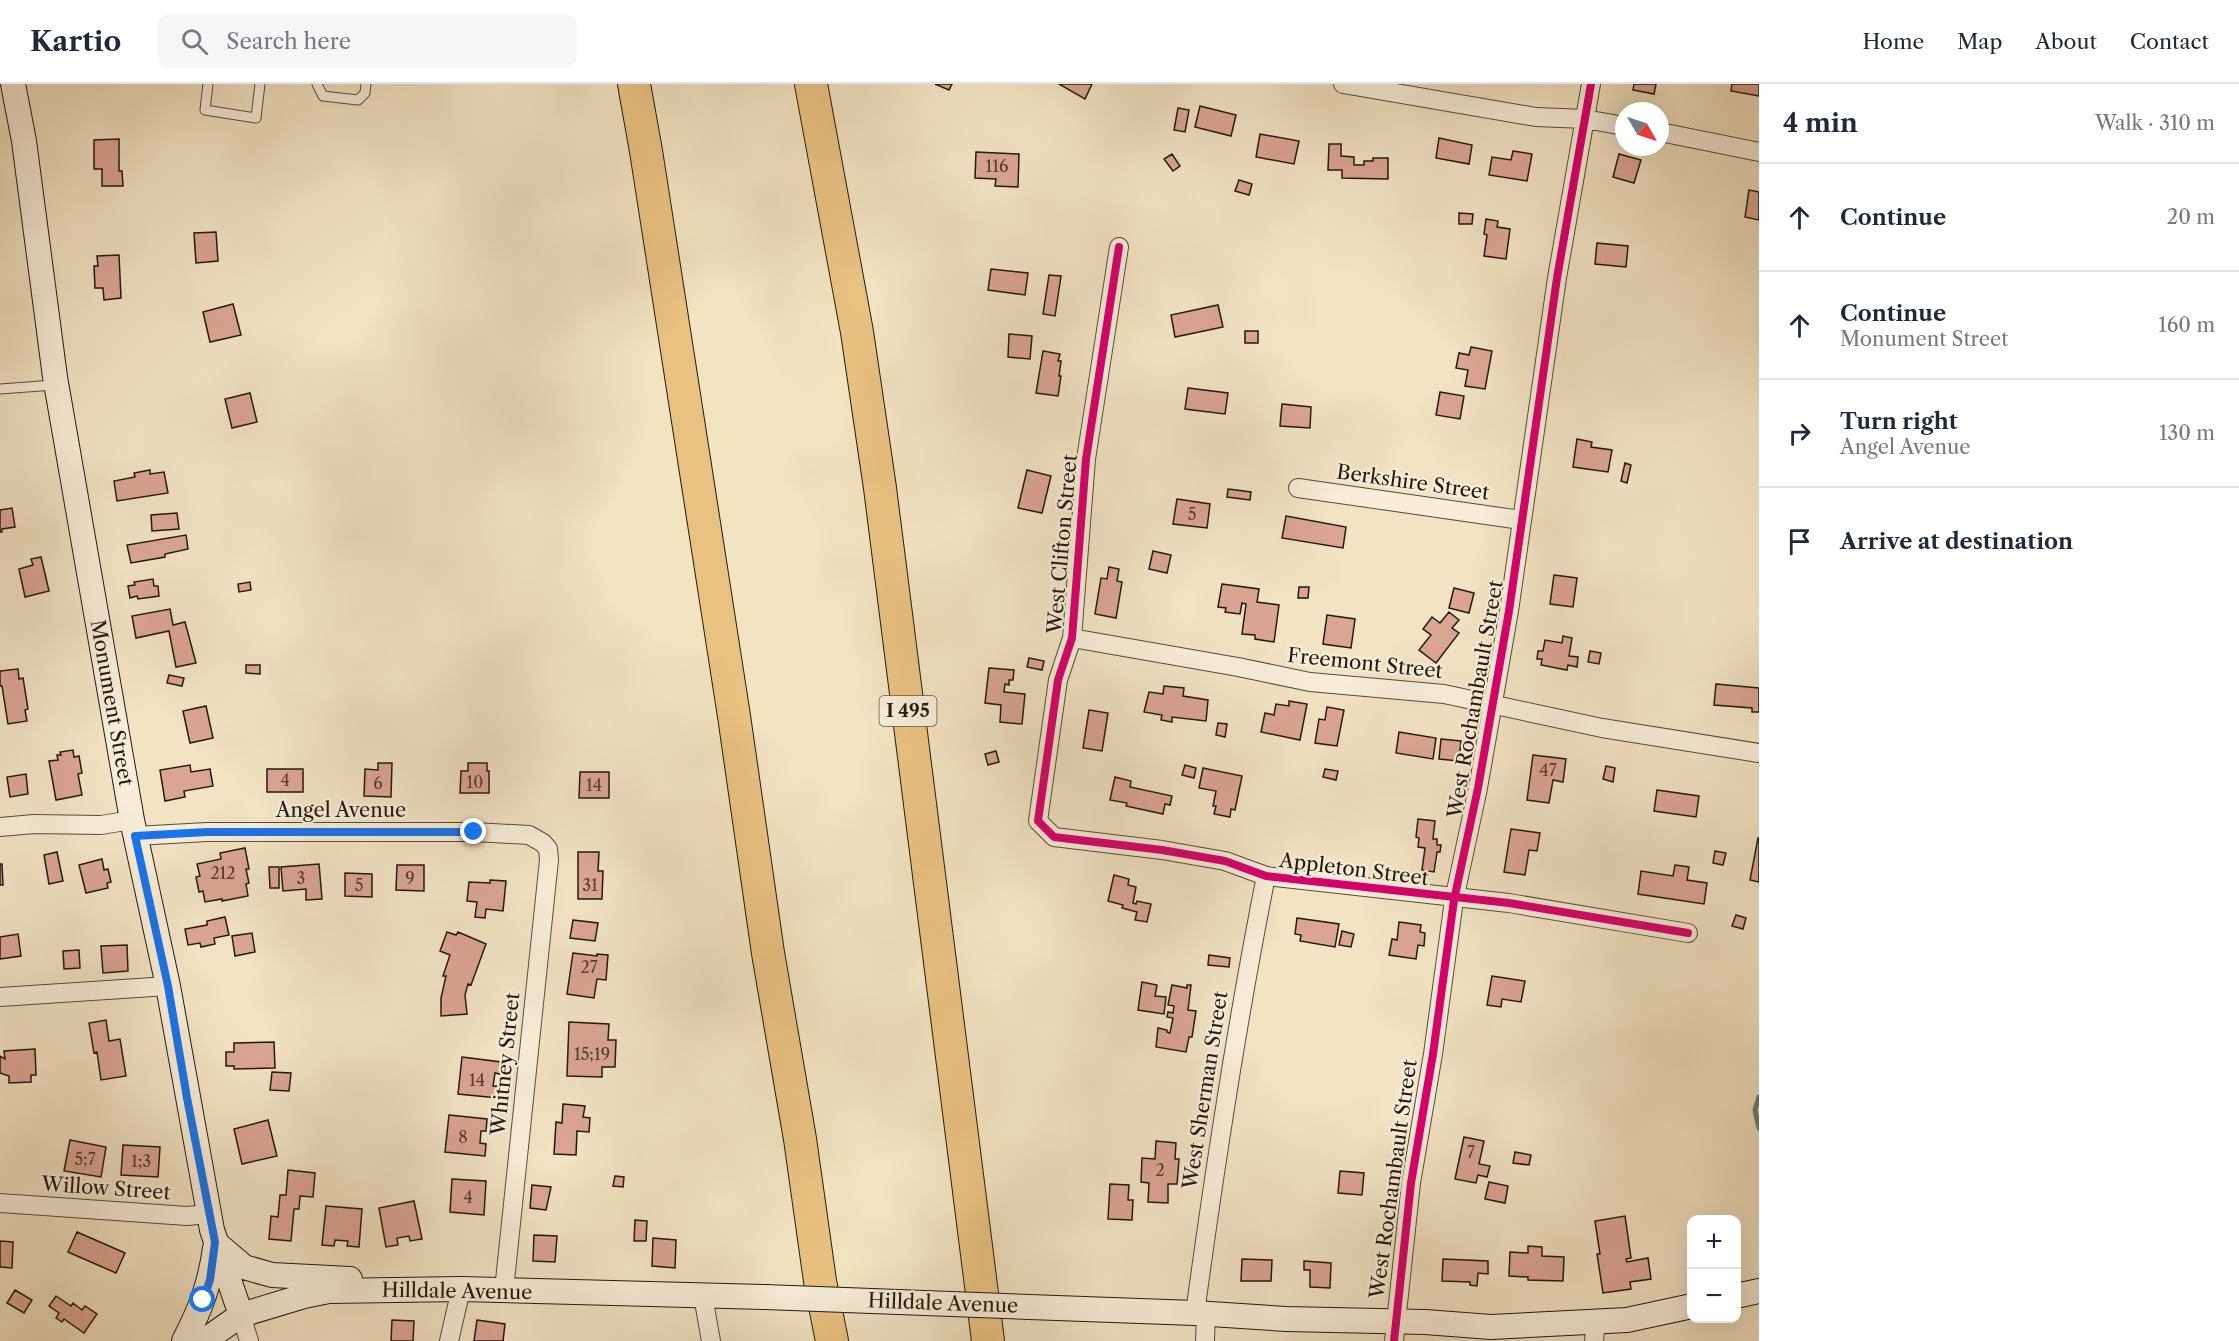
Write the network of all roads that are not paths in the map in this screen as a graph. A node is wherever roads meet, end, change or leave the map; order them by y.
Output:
1 (13, 84) edge
2 (208, 84) edge
3 (260, 84) edge
4 (317, 84) edge
5 (366, 84) edge
6 (634, 84) edge
7 (812, 84) edge
8 (1343, 84) edge
9 (1591, 84) edge
10 (1585, 119) junction
11 (1615, 124) edge
12 (1669, 134) edge
13 (1759, 152) edge
14 (1119, 247) dead end
15 (57, 384) junction
16 (0, 389) edge
17 (1298, 488) dead end
18 (1521, 520) junction
19 (1072, 638) junction
20 (1492, 705) junction
21 (1759, 753) edge
22 (0, 827) edge
23 (134, 828) junction
24 (1054, 837) joint
25 (543, 843) joint
26 (1266, 876) junction
27 (1455, 897) junction
28 (1688, 933) dead end
29 (168, 986) junction
30 (0, 998) edge
31 (0, 1203) edge
32 (208, 1214) junction
33 (215, 1242) junction
34 (390, 1289) junction
35 (461, 1289) junction
36 (504, 1290) junction
37 (1759, 1291) edge
38 (1741, 1295) edge
39 (703, 1296) junction
40 (1687, 1307) edge
41 (1200, 1313) junction
42 (241, 1315) junction
43 (1395, 1331) edge
44 (1595, 1331) edge
45 (184, 1341) edge
46 (204, 1341) edge
47 (249, 1341) edge
48 (449, 1341) edge
49 (711, 1341) edge
50 (832, 1341) edge
51 (988, 1341) edge
52 (1205, 1341) edge

1 - 15 main road, Monument Street
2 - 3 lane
4 - 5 lane
6 - 50 highway
7 - 51 highway, I 495
8 - 10 street
9 - 10 street, West Rochambault Street
10 - 11 street
10 - 18 street, West Rochambault Street
12 - 13 street
14 - 19 street, West Clifton Street
15 - 16 lane
15 - 23 main road, Monument Street
17 - 18 street, Berkshire Street
18 - 20 street, West Rochambault Street
19 - 20 street, Freemont Street
19 - 24 street, West Clifton Street
20 - 21 street, Freemont Street
20 - 27 street, West Rochambault Street
22 - 23 street, Angel Avenue
23 - 25 street, Angel Avenue
23 - 29 main road, Monument Street
24 - 26 street, Appleton Street
25 - 36 street, Whitney Street
26 - 27 street, Appleton Street
26 - 41 street, West Sherman Street
27 - 28 street, Appleton Street
27 - 43 street, West Rochambault Street
29 - 30 street
29 - 32 main road, Monument Street
31 - 32 street, Willow Street
32 - 33 main road, Monument Street
33 - 34 main road
33 - 42 main road, Monument Street
33 - 45 main road
34 - 35 main road, Hilldale Avenue
34 - 42 main road, Hilldale Avenue
35 - 36 main road, Hilldale Avenue
35 - 48 street
36 - 39 main road, Hilldale Avenue
37 - 38 main road
39 - 41 main road, Hilldale Avenue, bridge
39 - 49 street
40 - 44 main road, Hilldale Avenue
41 - 43 main road, Hilldale Avenue
41 - 52 street, West Sherman Street
42 - 46 main road, Hilldale Avenue
42 - 47 street
43 - 44 main road, Hilldale Avenue

